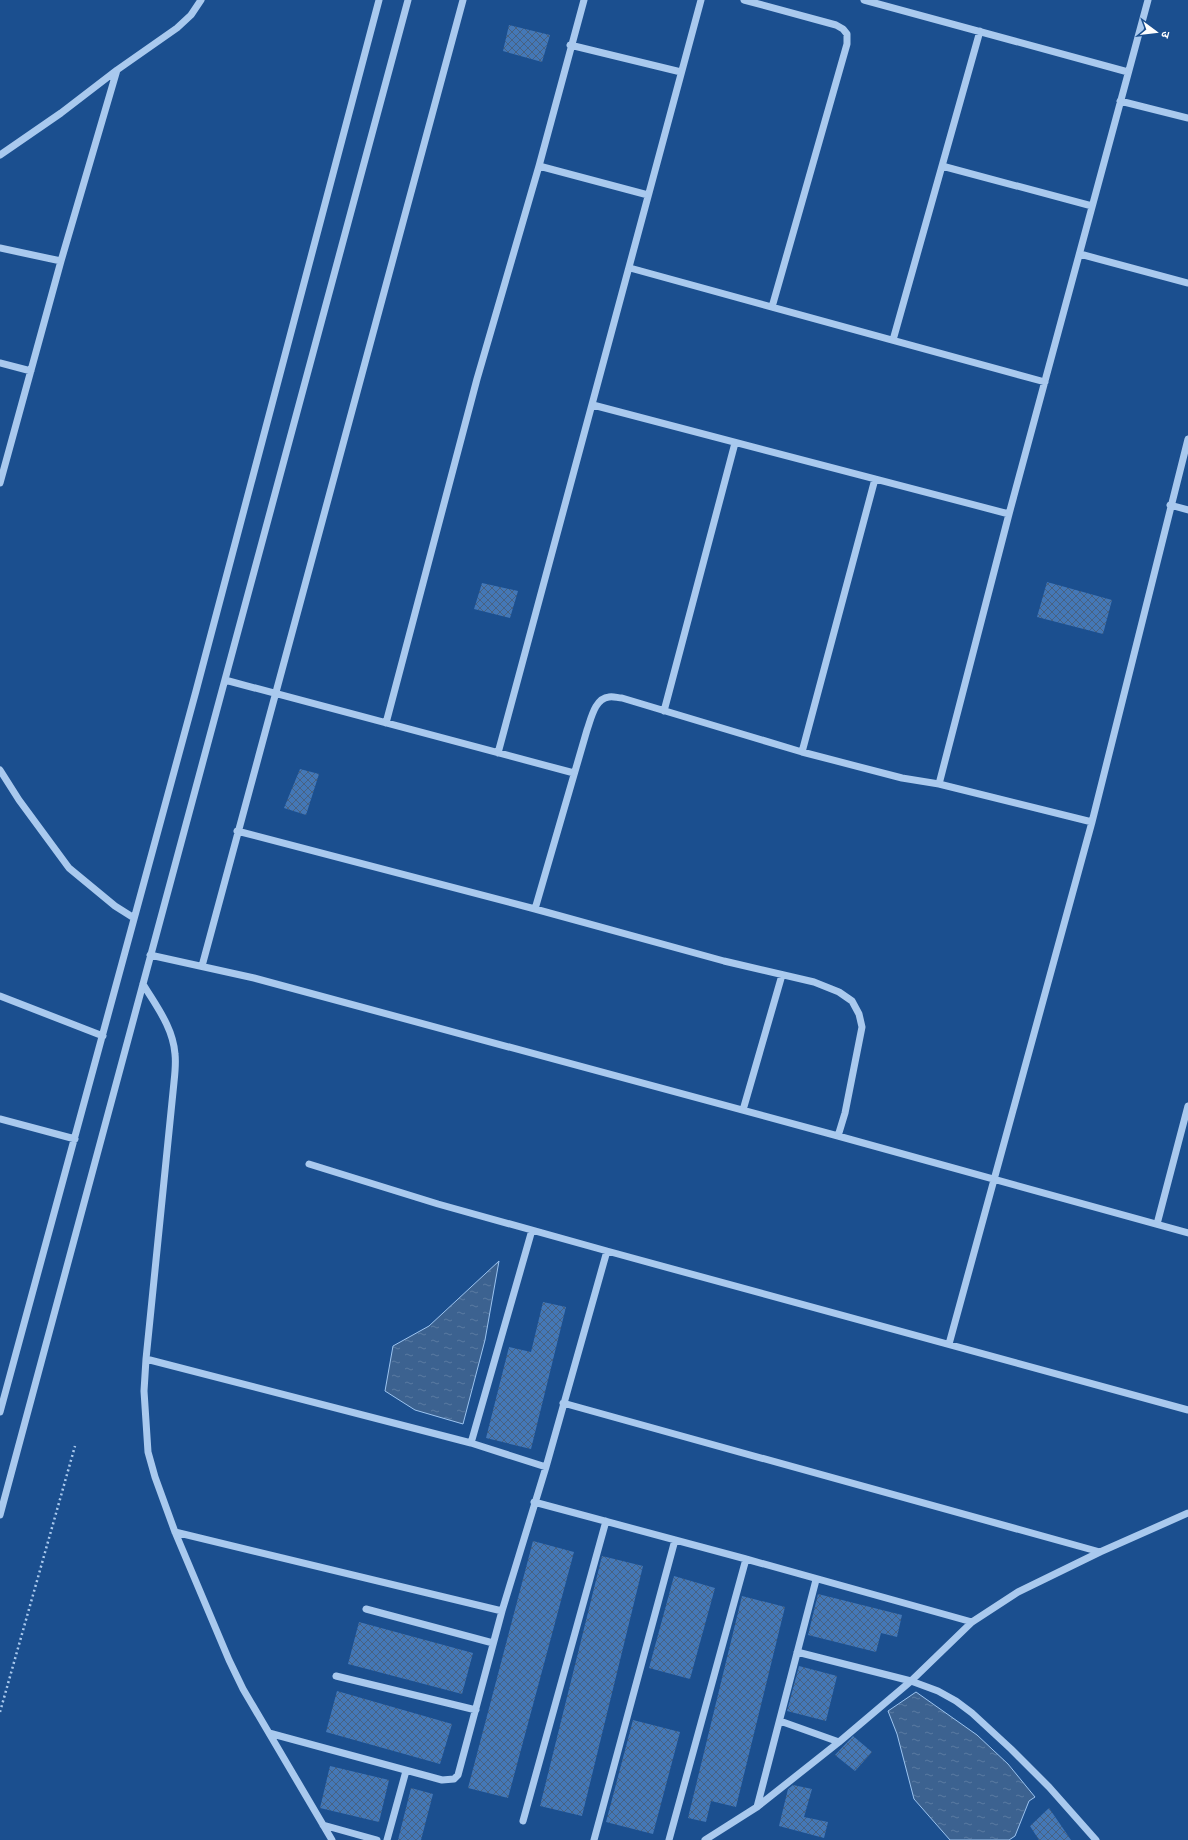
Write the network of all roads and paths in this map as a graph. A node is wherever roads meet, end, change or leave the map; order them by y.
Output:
1 (195, 0) edge
2 (201, 0) edge
3 (379, 0) edge
4 (408, 0) edge
5 (463, 0) edge
6 (584, 0) edge
7 (701, 0) edge
8 (744, 0) edge
9 (864, 0) edge
10 (1148, 0) edge
11 (754, 1) edge
12 (191, 15) junction
13 (980, 31) junction
14 (570, 45) junction
15 (117, 70) junction
16 (681, 72) junction
17 (1128, 72) junction
18 (1120, 101) junction
19 (1188, 118) edge
20 (0, 155) edge
21 (539, 166) junction
22 (942, 166) junction
23 (648, 195) junction
24 (1092, 206) junction
25 (0, 248) edge
26 (1080, 254) junction
27 (61, 261) junction
28 (630, 268) junction
29 (1188, 283) edge
30 (772, 307) junction
31 (893, 340) junction
32 (0, 363) edge
33 (31, 371) junction
34 (1044, 382) junction
35 (593, 404) junction
36 (1188, 440) edge
37 (735, 443) junction
38 (875, 480) junction
39 (0, 483) edge
40 (1170, 505) junction
41 (1188, 510) edge
42 (1009, 514) junction
43 (225, 680) junction
44 (274, 694) junction
45 (664, 711) junction
46 (386, 723) junction
47 (802, 752) junction
48 (498, 753) junction
49 (0, 770) edge
50 (574, 773) junction
51 (939, 784) junction
52 (1092, 822) junction
53 (237, 831) junction
54 (535, 909) junction
55 (134, 918) junction
56 (150, 955) junction
57 (202, 966) junction
58 (782, 976) junction
59 (142, 984) junction
60 (0, 996) edge
61 (103, 1036) junction
62 (1188, 1106) edge
63 (743, 1110) junction
64 (0, 1119) edge
65 (838, 1136) junction
66 (75, 1140) junction
67 (309, 1164) dead end
68 (994, 1180) junction
69 (1157, 1224) junction
70 (532, 1230) junction
71 (1188, 1233) edge
72 (607, 1252) junction
73 (948, 1344) junction
74 (146, 1359) junction
75 (563, 1402) junction
76 (1188, 1410) edge
77 (0, 1411) edge
78 (471, 1443) junction
79 (75, 1446) dead end
80 (546, 1467) junction
81 (534, 1502) junction
82 (1188, 1513) edge
83 (0, 1515) edge
84 (606, 1521) junction
85 (175, 1532) junction
86 (675, 1540) junction
87 (1100, 1552) junction
88 (746, 1559) junction
89 (816, 1580) junction
90 (366, 1609) dead end
91 (502, 1611) junction
92 (972, 1622) junction
93 (493, 1643) junction
94 (797, 1652) junction
95 (336, 1676) dead end
96 (911, 1681) junction
97 (476, 1710) junction
98 (0, 1712) edge
99 (780, 1721) junction
100 (269, 1732) junction
101 (839, 1742) junction
102 (406, 1771) junction
103 (757, 1807) junction
104 (523, 1821) dead end
105 (324, 1825) junction
106 (332, 1840) edge
107 (377, 1840) edge
108 (387, 1840) edge
109 (594, 1840) edge
110 (669, 1840) edge
111 (705, 1840) edge
112 (1096, 1840) edge

1 - 12 street
2 - 12 street
3 - 55 street
4 - 43 street
5 - 44 street
6 - 14 street
7 - 16 street
8 - 11 street
9 - 13 street
10 - 17 street
11 - 30 street
12 - 15 street
13 - 17 street
13 - 22 street
14 - 16 street
14 - 21 street
15 - 20 street
15 - 27 street
16 - 23 street
17 - 18 street
18 - 19 street
18 - 24 street
21 - 23 street
21 - 46 street
22 - 24 street
22 - 31 street
23 - 28 street
24 - 26 street
25 - 27 street
26 - 29 street
26 - 34 street
27 - 33 street
28 - 30 street
28 - 35 street
30 - 31 street
31 - 34 street
32 - 33 street
33 - 39 street
34 - 42 street
35 - 37 street
35 - 48 street
36 - 40 street
37 - 38 street
37 - 45 street
38 - 42 street
38 - 47 street
40 - 41 street
40 - 52 street
42 - 51 street
43 - 44 street
43 - 56 street
44 - 46 street
44 - 53 street
45 - 47 street
45 - 50 street
46 - 48 street
47 - 51 street
48 - 50 street
49 - 55 street
50 - 54 street
51 - 52 street
52 - 68 street
53 - 54 street
53 - 57 street
54 - 58 street
55 - 61 street
56 - 57 street
56 - 59 street
57 - 63 street
58 - 63 street
58 - 65 street
59 - 74 street
59 - 83 street
60 - 61 street
61 - 66 street
62 - 69 street
63 - 65 street
64 - 66 street
65 - 68 street
66 - 77 street
67 - 70 street
68 - 69 street
68 - 73 street
69 - 71 street
70 - 72 street
70 - 78 street
72 - 73 street
72 - 75 street
73 - 76 street
74 - 78 street
74 - 85 street
75 - 80 street
75 - 87 street
78 - 80 street
79 - 98 path
80 - 81 street
81 - 84 street
81 - 91 street
82 - 87 street
84 - 86 street
84 - 104 street
85 - 91 street
85 - 100 street
86 - 88 street
86 - 109 street
87 - 92 street
88 - 89 street
88 - 110 street
89 - 92 street
89 - 94 street
90 - 93 street
91 - 93 street
92 - 96 street
93 - 97 street
94 - 96 street
94 - 99 street
95 - 97 street
96 - 101 street
96 - 112 street
97 - 102 street
99 - 101 street
99 - 103 street
100 - 102 street
100 - 105 street
101 - 103 street
102 - 108 street
103 - 111 street
105 - 106 street
105 - 107 street

